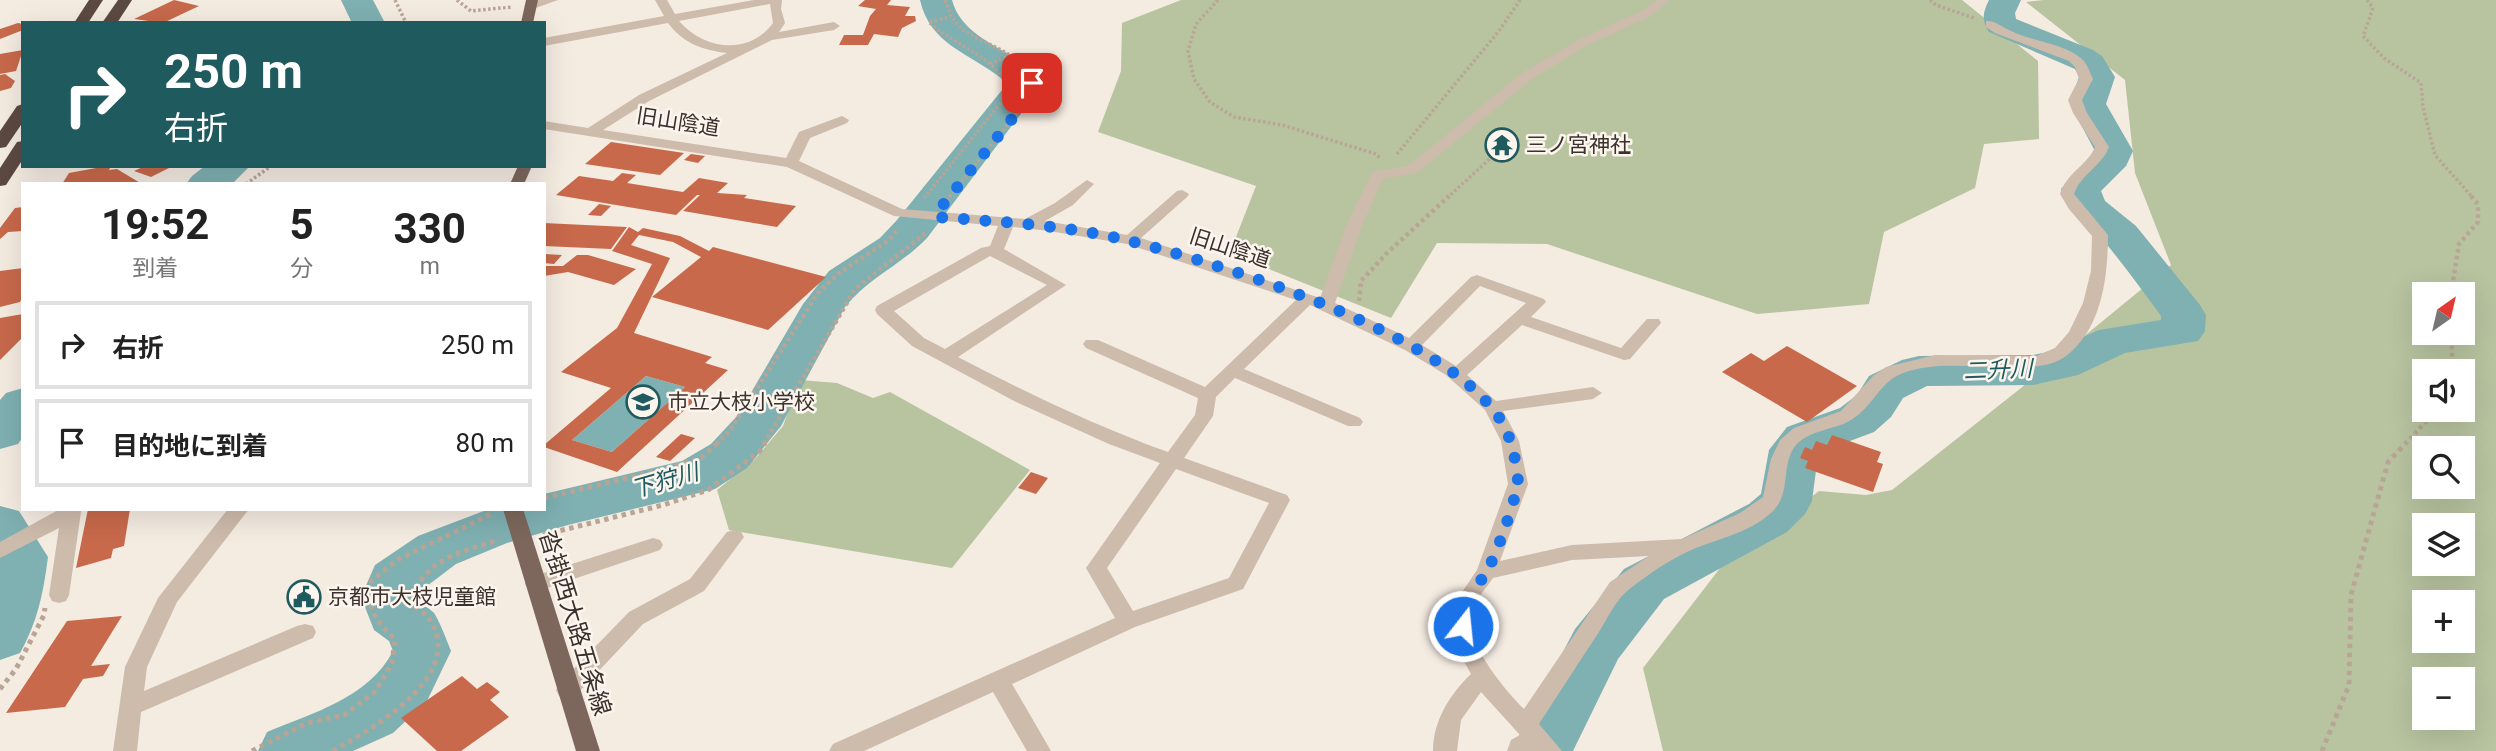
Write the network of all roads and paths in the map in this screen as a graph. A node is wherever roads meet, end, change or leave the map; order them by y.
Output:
1 (96, 0) edge
2 (125, 0) edge
3 (395, 0) edge
4 (457, 0) edge
5 (552, 0) edge
6 (661, 0) edge
7 (775, 0) edge
8 (945, 0) edge
9 (1218, 0) edge
10 (1520, 0) edge
11 (1663, 0) edge
12 (1930, 0) edge
13 (2367, 0) edge
14 (531, 3) edge
15 (949, 17) junction
16 (670, 18) junction
17 (81, 21) edge
18 (110, 21) edge
19 (405, 21) edge
20 (527, 21) edge
21 (1990, 24) joint
22 (834, 26) dead end
23 (769, 37) junction
24 (546, 42) edge
25 (737, 50) junction
26 (1009, 56) junction
27 (989, 64) junction
28 (21, 112) edge
29 (842, 120) dead end
30 (546, 125) edge
31 (590, 132) junction
32 (0, 143) edge
33 (21, 149) edge
34 (1494, 155) dead end
35 (791, 163) junction
36 (268, 168) edge
37 (1382, 170) junction
38 (0, 181) edge
39 (249, 182) edge
40 (1087, 184) dead end
41 (1182, 194) dead end
42 (911, 215) junction
43 (935, 217) junction
44 (1007, 223) junction
45 (1026, 224) junction
46 (1129, 240) junction
47 (996, 251) junction
48 (2453, 282) edge
49 (1317, 302) junction
50 (1357, 319) junction
51 (1521, 319) junction
52 (1653, 323) dead end
53 (1092, 344) dead end
54 (1411, 345) junction
55 (947, 356) junction
56 (1233, 371) junction
57 (1457, 376) junction
58 (1593, 393) dead end
59 (1207, 395) junction
60 (1492, 407) junction
61 (1354, 422) dead end
62 (2426, 422) edge
63 (1174, 461) junction
64 (546, 498) edge
65 (237, 511) edge
66 (498, 511) edge
67 (514, 511) edge
68 (66, 513) edge
69 (520, 537) junction
70 (734, 537) dead end
71 (653, 545) dead end
72 (1677, 548) junction
73 (0, 551) edge
74 (1486, 572) junction
75 (535, 584) junction
76 (52, 598) joint
77 (1128, 621) junction
78 (305, 632) dead end
79 (1482, 677) junction
80 (998, 680) junction
81 (0, 689) edge
82 (567, 690) junction
83 (133, 706) junction
84 (1532, 741) edge
85 (125, 751) edge
86 (252, 751) edge
87 (333, 751) edge
88 (587, 751) edge
89 (841, 751) edge
90 (1039, 751) edge
91 (1445, 751) edge
92 (2322, 751) edge

1 - 17 highway
2 - 18 highway
3 - 19 path
4 - 14 path
5 - 14 street
6 - 16 street
7 - 16 street
7 - 23 street
8 - 15 path
9 - 37 path
10 - 37 path
11 - 37 street
12 - 21 path
13 - 48 path
14 - 20 main road
15 - 26 path
15 - 27 path
16 - 24 street
16 - 25 street
21 - 72 street
22 - 23 street
23 - 25 street
25 - 31 street
26 - 27 path
26 - 43 path
27 - 42 path
28 - 32 highway
29 - 35 street
30 - 31 street, 旧山陰道
31 - 35 street, 旧山陰道
33 - 38 highway
34 - 50 path
35 - 42 street, 旧山陰道
36 - 39 path
37 - 49 street
40 - 45 street
41 - 46 street
42 - 43 street, 旧山陰道
42 - 64 path
43 - 44 street, 旧山陰道
43 - 69 path
44 - 45 street, 旧山陰道
44 - 47 street
45 - 46 street, 旧山陰道
46 - 49 street, 旧山陰道
47 - 55 street
47 - 55 street
49 - 50 street, 旧山陰道
49 - 56 street
50 - 54 street, 旧山陰道
51 - 52 street
51 - 54 street
51 - 57 street
53 - 59 street
54 - 57 street, 旧山陰道
55 - 63 street
56 - 59 street
56 - 61 street
57 - 60 street, 旧山陰道
58 - 60 street
59 - 63 street
60 - 74 street, 旧山陰道
62 - 92 path
63 - 77 street
63 - 77 street
65 - 83 street
66 - 86 path
67 - 69 main road, 沓掛西大路五条線
68 - 73 street
68 - 76 street
69 - 75 main road, 沓掛西大路五条線
69 - 87 path
70 - 82 street
71 - 75 street
72 - 74 street
72 - 84 street
74 - 79 street, 旧山陰道
75 - 82 main road, 沓掛西大路五条線
76 - 81 path
77 - 80 street
78 - 83 street
79 - 84 street, 旧山陰道
79 - 91 street
80 - 89 street
80 - 90 street
82 - 88 main road, 沓掛西大路五条線
83 - 85 street

